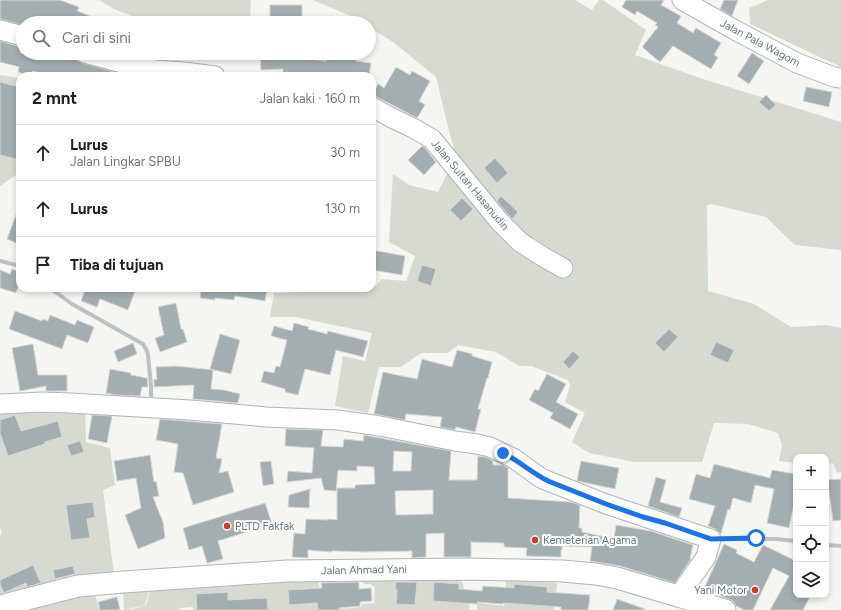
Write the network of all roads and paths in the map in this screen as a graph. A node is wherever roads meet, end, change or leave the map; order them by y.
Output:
1 (682, 0) edge
2 (0, 30) edge
3 (16, 34) edge
4 (112, 60) edge
5 (184, 72) edge
6 (841, 78) edge
7 (376, 109) edge
8 (0, 261) edge
9 (16, 265) edge
10 (563, 268) dead end
11 (56, 292) edge
12 (0, 404) edge
13 (151, 408) junction
14 (711, 539) junction
15 (793, 541) edge
16 (829, 546) edge
17 (841, 546) edge
18 (680, 596) junction
19 (0, 606) edge
20 (725, 610) edge

1 - 6 main road, Jalan Pala Wagom
2 - 3 main road
4 - 5 main road
7 - 10 main road, Jalan Sultan Hasanudin
8 - 9 street
11 - 13 street
12 - 13 main road
13 - 14 main road
14 - 15 street
14 - 18 main road
16 - 17 street
18 - 19 main road, Jalan Ahmad Yani
18 - 20 main road, Jalan Ahmad Yani

